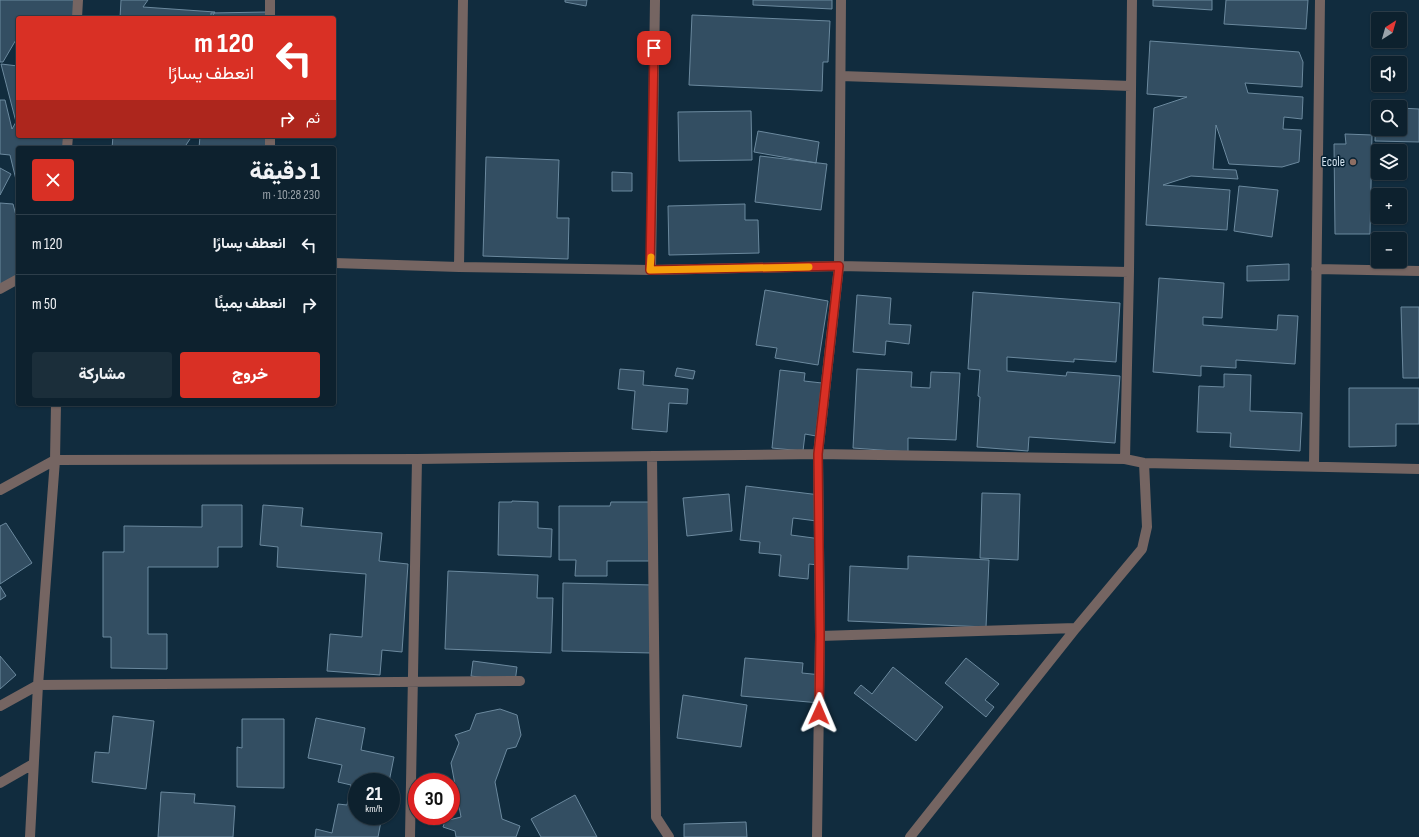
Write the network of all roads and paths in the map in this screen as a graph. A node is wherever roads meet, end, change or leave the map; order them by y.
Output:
1 (78, 0) edge
2 (270, 0) edge
3 (463, 0) edge
4 (655, 0) edge
5 (842, 0) edge
6 (1132, 0) edge
7 (1320, 0) edge
8 (77, 16) edge
9 (270, 16) edge
10 (841, 76) junction
11 (1131, 86) junction
12 (336, 263) edge
13 (839, 266) junction
14 (459, 267) junction
15 (1316, 269) junction
16 (650, 270) junction
17 (1419, 271) edge
18 (1129, 272) junction
19 (16, 280) edge
20 (0, 289) edge
21 (56, 406) edge
22 (818, 454) junction
23 (652, 456) junction
24 (417, 459) junction
25 (1125, 459) junction
26 (55, 460) junction
27 (1144, 463) junction
28 (1314, 466) junction
29 (1419, 468) edge
30 (0, 490) edge
31 (1076, 628) junction
32 (820, 636) junction
33 (520, 681) dead end
34 (414, 682) junction
35 (38, 685) junction
36 (0, 706) edge
37 (33, 764) junction
38 (0, 783) edge
39 (30, 837) edge
40 (410, 837) edge
41 (669, 837) edge
42 (817, 837) edge
43 (910, 837) edge

1 - 8 street
2 - 9 street
3 - 14 street
4 - 16 street
5 - 10 street
6 - 11 street
7 - 15 street
10 - 11 street
10 - 13 street
11 - 18 street
12 - 14 street
13 - 16 street
13 - 18 street
13 - 22 street
14 - 16 street
15 - 17 street
15 - 28 street
18 - 25 street
19 - 20 street
21 - 26 street
22 - 23 street
22 - 25 street
22 - 32 street
23 - 24 street
23 - 41 street
24 - 26 street
24 - 34 street
25 - 27 street
26 - 30 street
26 - 35 street
27 - 28 street
27 - 31 street
28 - 29 street
31 - 32 street
31 - 43 street
32 - 42 street
33 - 34 street
34 - 35 street
34 - 40 street
35 - 36 street
35 - 37 street
37 - 38 street
37 - 39 street

